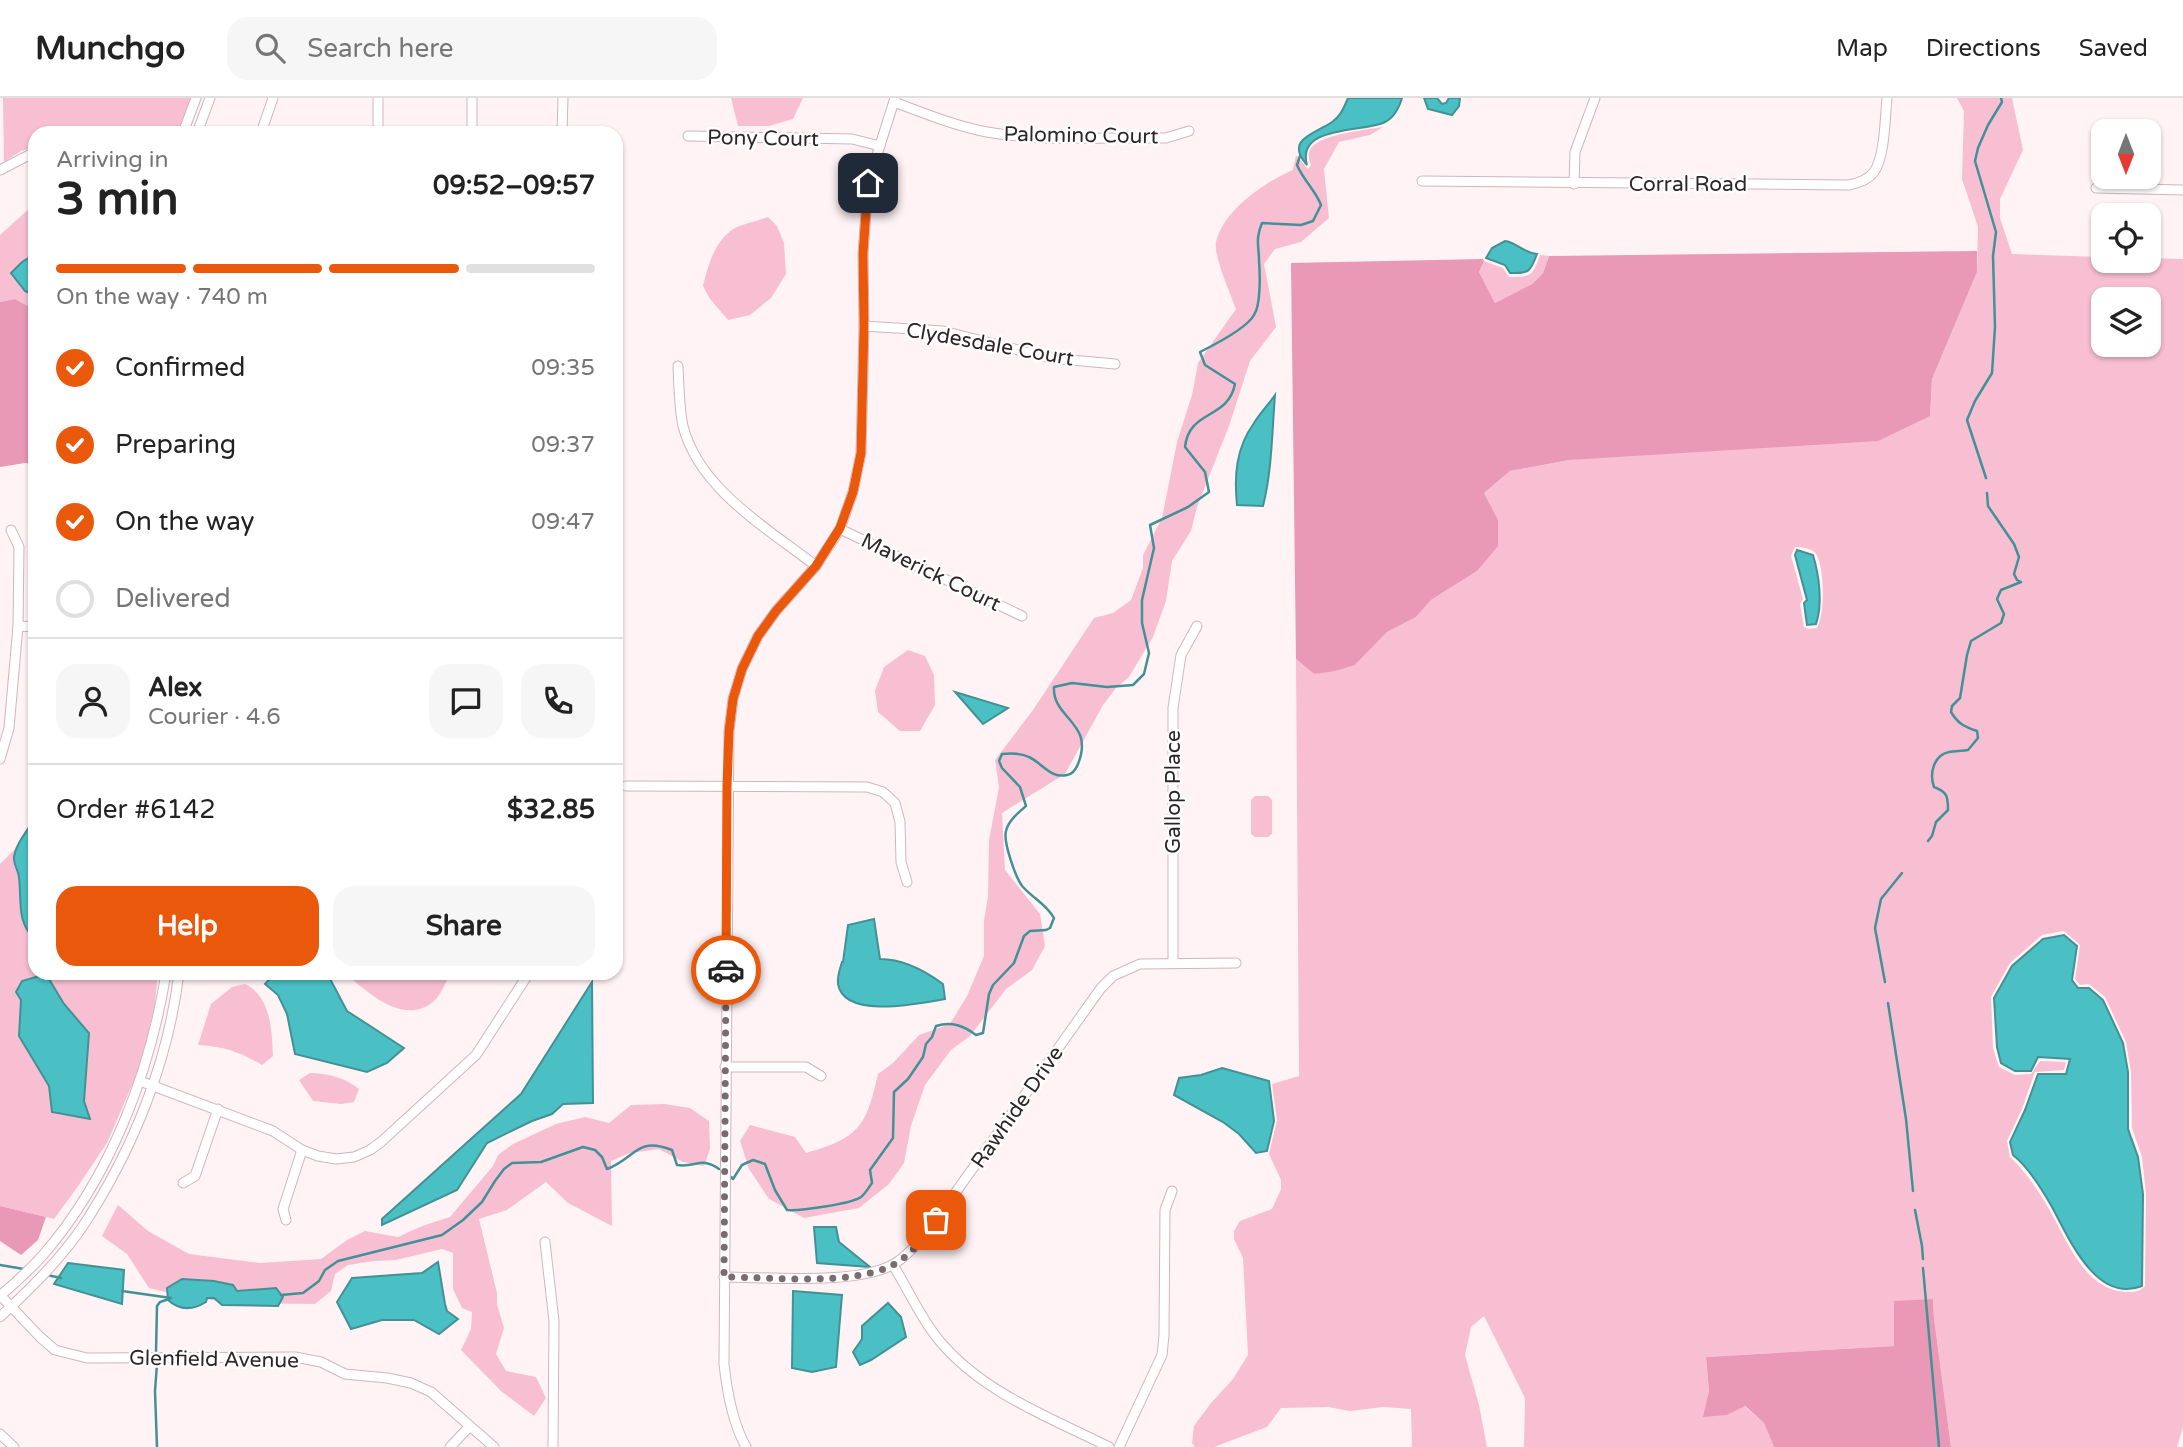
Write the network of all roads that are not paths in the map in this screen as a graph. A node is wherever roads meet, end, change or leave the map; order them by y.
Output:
1 (198, 98) edge
2 (210, 98) edge
3 (273, 98) edge
4 (378, 98) edge
5 (472, 98) edge
6 (563, 98) edge
7 (1595, 98) edge
8 (1887, 98) edge
9 (894, 100) edge
10 (188, 126) edge
11 (200, 126) edge
12 (263, 126) edge
13 (378, 126) edge
14 (472, 126) edge
15 (562, 126) edge
16 (1189, 131) dead end
17 (688, 136) dead end
18 (880, 146) junction
19 (28, 156) edge
20 (0, 170) edge
21 (1422, 181) dead end
22 (1574, 184) junction
23 (2139, 189) edge
24 (2183, 190) edge
25 (864, 326) junction
26 (1115, 364) dead end
27 (678, 366) dead end
28 (840, 528) junction
29 (12, 530) dead end
30 (816, 566) junction
31 (1022, 616) dead end
32 (18, 626) junction
33 (1197, 626) dead end
34 (28, 627) edge
35 (5, 727) edge
36 (0, 759) edge
37 (626, 786) dead end
38 (727, 787) junction
39 (907, 881) dead end
40 (1173, 963) junction
41 (1236, 963) dead end
42 (165, 980) edge
43 (179, 980) edge
44 (525, 980) edge
45 (726, 1067) junction
46 (821, 1076) dead end
47 (140, 1081) junction
48 (153, 1085) junction
49 (218, 1109) junction
50 (302, 1150) junction
51 (183, 1183) dead end
52 (1172, 1191) dead end
53 (76, 1210) junction
54 (63, 1214) dead end
55 (286, 1220) dead end
56 (545, 1242) dead end
57 (893, 1265) junction
58 (724, 1277) junction
59 (0, 1296) edge
60 (11, 1307) junction
61 (0, 1317) edge
62 (469, 1427) junction
63 (0, 1434) edge
64 (14, 1447) edge
65 (450, 1447) edge
66 (494, 1447) edge
67 (553, 1447) edge
68 (746, 1447) edge
69 (1109, 1447) edge
70 (1119, 1447) edge

1 - 10 street
2 - 11 street
3 - 12 street
4 - 13 street
5 - 14 street
6 - 15 street
7 - 22 street
8 - 22 street, Corral Road
9 - 16 street, Palomino Court
9 - 18 street
17 - 18 street, Pony Court
18 - 25 street
19 - 20 street
21 - 22 street, Corral Road
23 - 24 street
25 - 26 street, Clydesdale Court
25 - 28 street
27 - 30 street
28 - 30 street
28 - 31 street, Maverick Court
29 - 32 street
30 - 38 street
32 - 34 street
32 - 35 street
33 - 40 street, Gallop Place
35 - 36 street
37 - 38 street
38 - 39 street
38 - 45 street
40 - 41 street, Rawhide Drive
40 - 57 street, Rawhide Drive
42 - 47 street
43 - 48 street
44 - 50 street
45 - 46 street
45 - 58 street
47 - 48 street
47 - 53 street
48 - 49 street
48 - 60 street
49 - 50 street
49 - 51 street
50 - 55 street
52 - 70 street
53 - 54 street
53 - 59 street
56 - 67 street
57 - 58 street, Rawhide Drive
57 - 69 street
58 - 68 street
59 - 60 street, Glenfield Avenue
60 - 61 street
60 - 62 street, Glenfield Avenue
62 - 65 street
62 - 66 street, Glenfield Avenue
63 - 64 street

